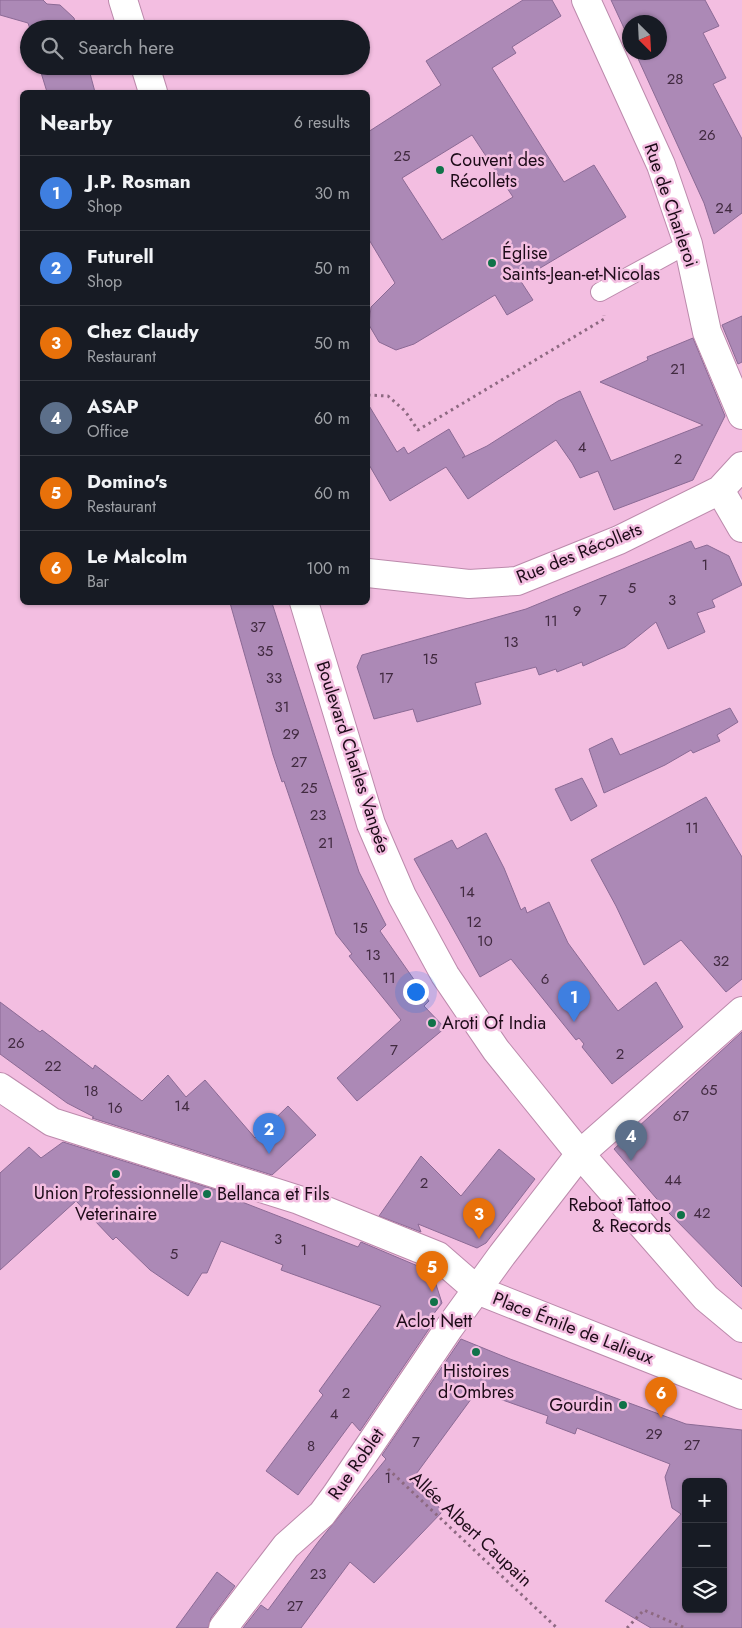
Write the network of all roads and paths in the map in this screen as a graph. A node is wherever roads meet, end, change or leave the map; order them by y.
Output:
1 (123, 0) edge
2 (586, 0) edge
3 (129, 20) edge
4 (148, 75) edge
5 (152, 90) edge
6 (688, 244) junction
7 (600, 292) joint
8 (370, 394) edge
9 (742, 414) edge
10 (742, 466) edge
11 (720, 490) junction
12 (742, 528) edge
13 (370, 573) edge
14 (305, 605) edge
15 (742, 1011) edge
16 (1, 1090) edge
17 (580, 1154) junction
18 (477, 1290) junction
19 (742, 1328) edge
20 (742, 1395) edge
21 (366, 1450) junction
22 (223, 1628) edge
23 (557, 1628) edge
24 (627, 1628) edge
25 (684, 1628) edge

1 - 3 street
2 - 6 street, Rue de Charleroi
4 - 5 street
6 - 7 lane
6 - 9 street, Rue de Charleroi
7 - 8 path
10 - 11 street, Rue des Récollets
11 - 12 street
11 - 13 street, Rue des Récollets
14 - 17 street, Boulevard Charles Vanpée
15 - 17 street, Place Émile de Lalieux
16 - 18 street
17 - 18 street, Place Émile de Lalieux
17 - 19 street
18 - 20 street, Place Émile de Lalieux
18 - 21 street, Rue Roblet
21 - 22 street, Rue Roblet
21 - 23 path, Allée Albert Caupain
24 - 25 path

